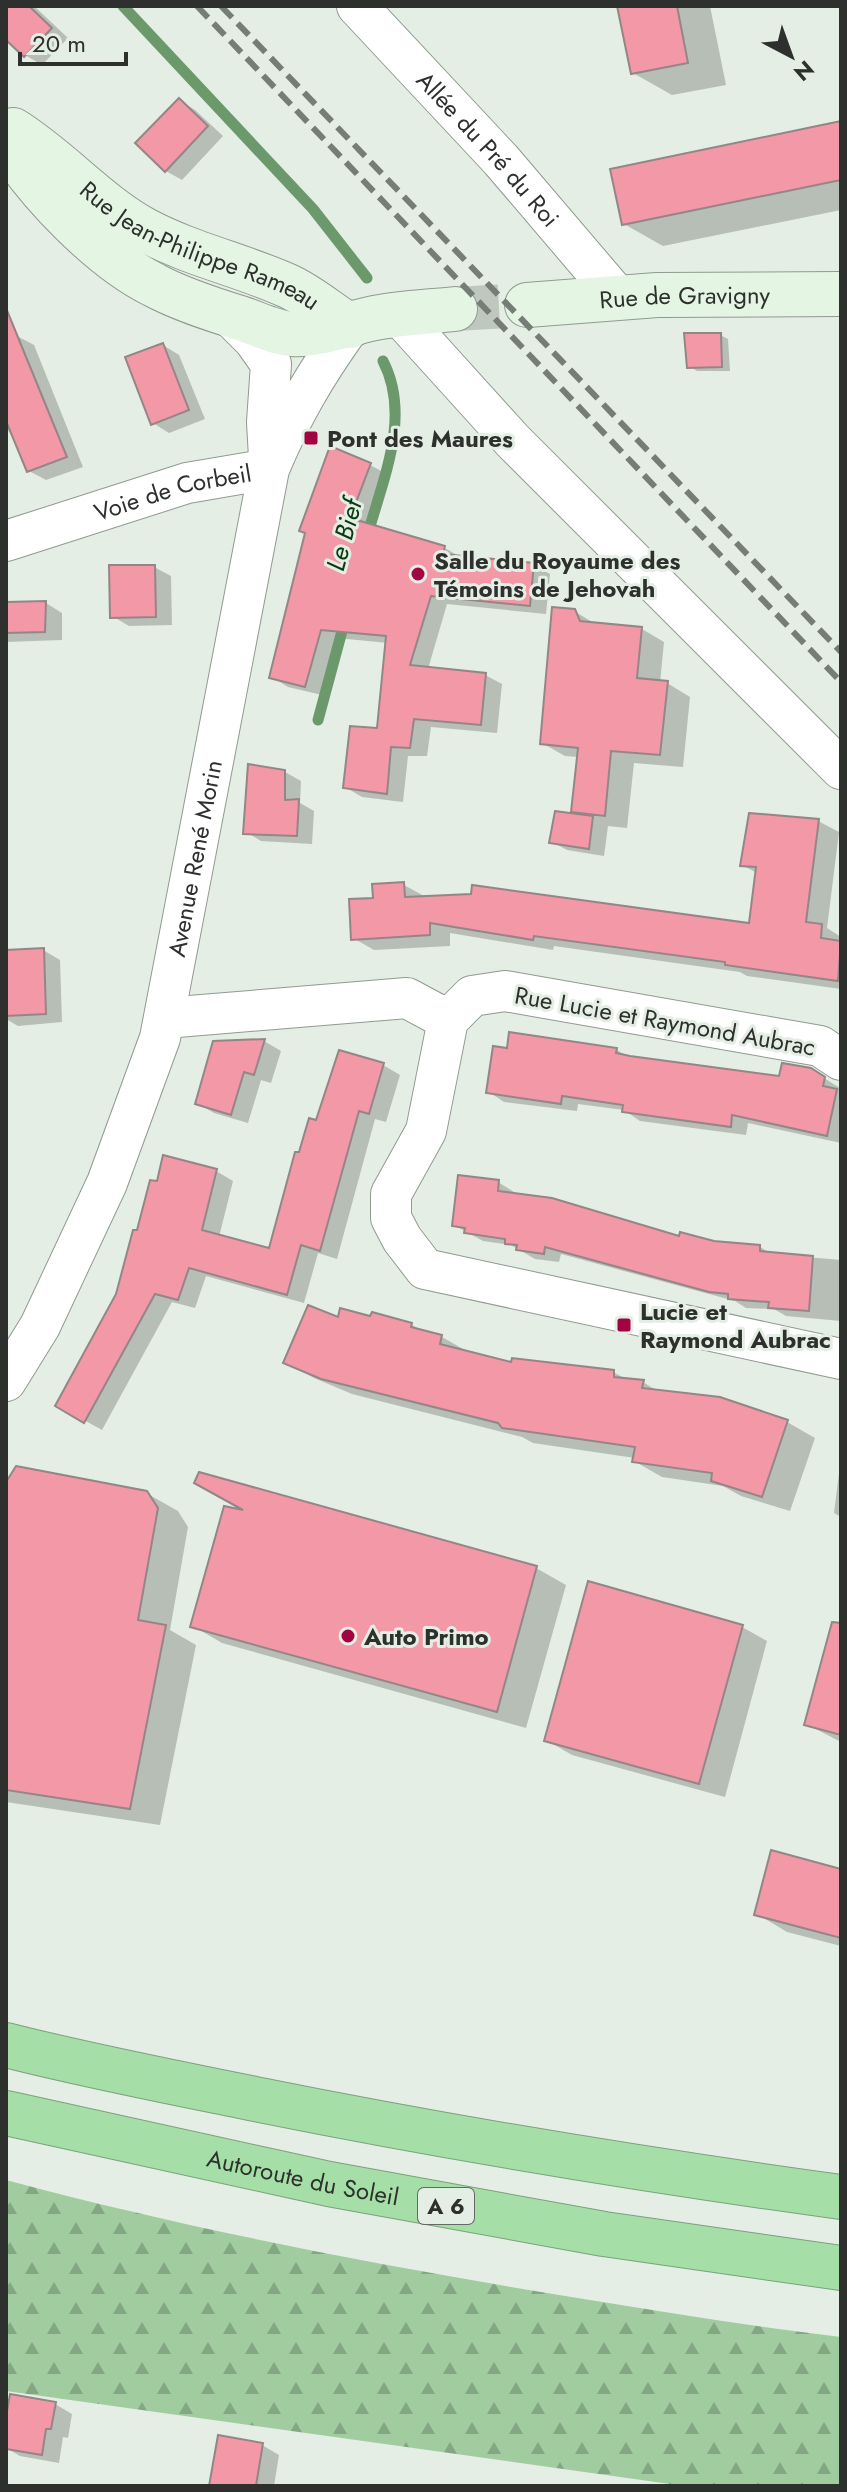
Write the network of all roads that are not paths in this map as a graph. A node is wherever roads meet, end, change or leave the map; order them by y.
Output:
1 (357, 6) edge
2 (6, 125) edge
3 (6, 142) edge
4 (841, 294) edge
5 (617, 296) junction
6 (527, 305) tunnel mouth
7 (455, 309) tunnel mouth
8 (398, 314) junction
9 (350, 326) junction
10 (282, 349) junction
11 (269, 469) junction
12 (6, 541) edge
13 (841, 769) edge
14 (165, 1018) junction
15 (448, 1020) junction
16 (841, 1060) edge
17 (841, 1359) edge
18 (6, 1381) edge
19 (6, 2045) edge
20 (6, 2113) edge
21 (841, 2197) edge
22 (841, 2268) edge

1 - 5 street, Allée du Pré du Roi
2 - 9 street, Rue Jean-Philippe Rameau
3 - 10 street, Rue Jean-Philippe Rameau
4 - 5 street, Rue de Gravigny
5 - 6 street, Rue de Gravigny
7 - 8 street
8 - 9 street
8 - 13 street
9 - 10 street, Rue Jean-Philippe Rameau
9 - 11 street, Avenue René Morin
10 - 11 street, Voie de Corbeil
11 - 12 street, Voie de Corbeil
11 - 14 street, Avenue René Morin
14 - 15 street
14 - 18 street, Avenue René Morin
15 - 16 street, Rue Lucie et Raymond Aubrac
15 - 17 street
19 - 21 highway
20 - 22 highway, Autoroute du Soleil / A 6

